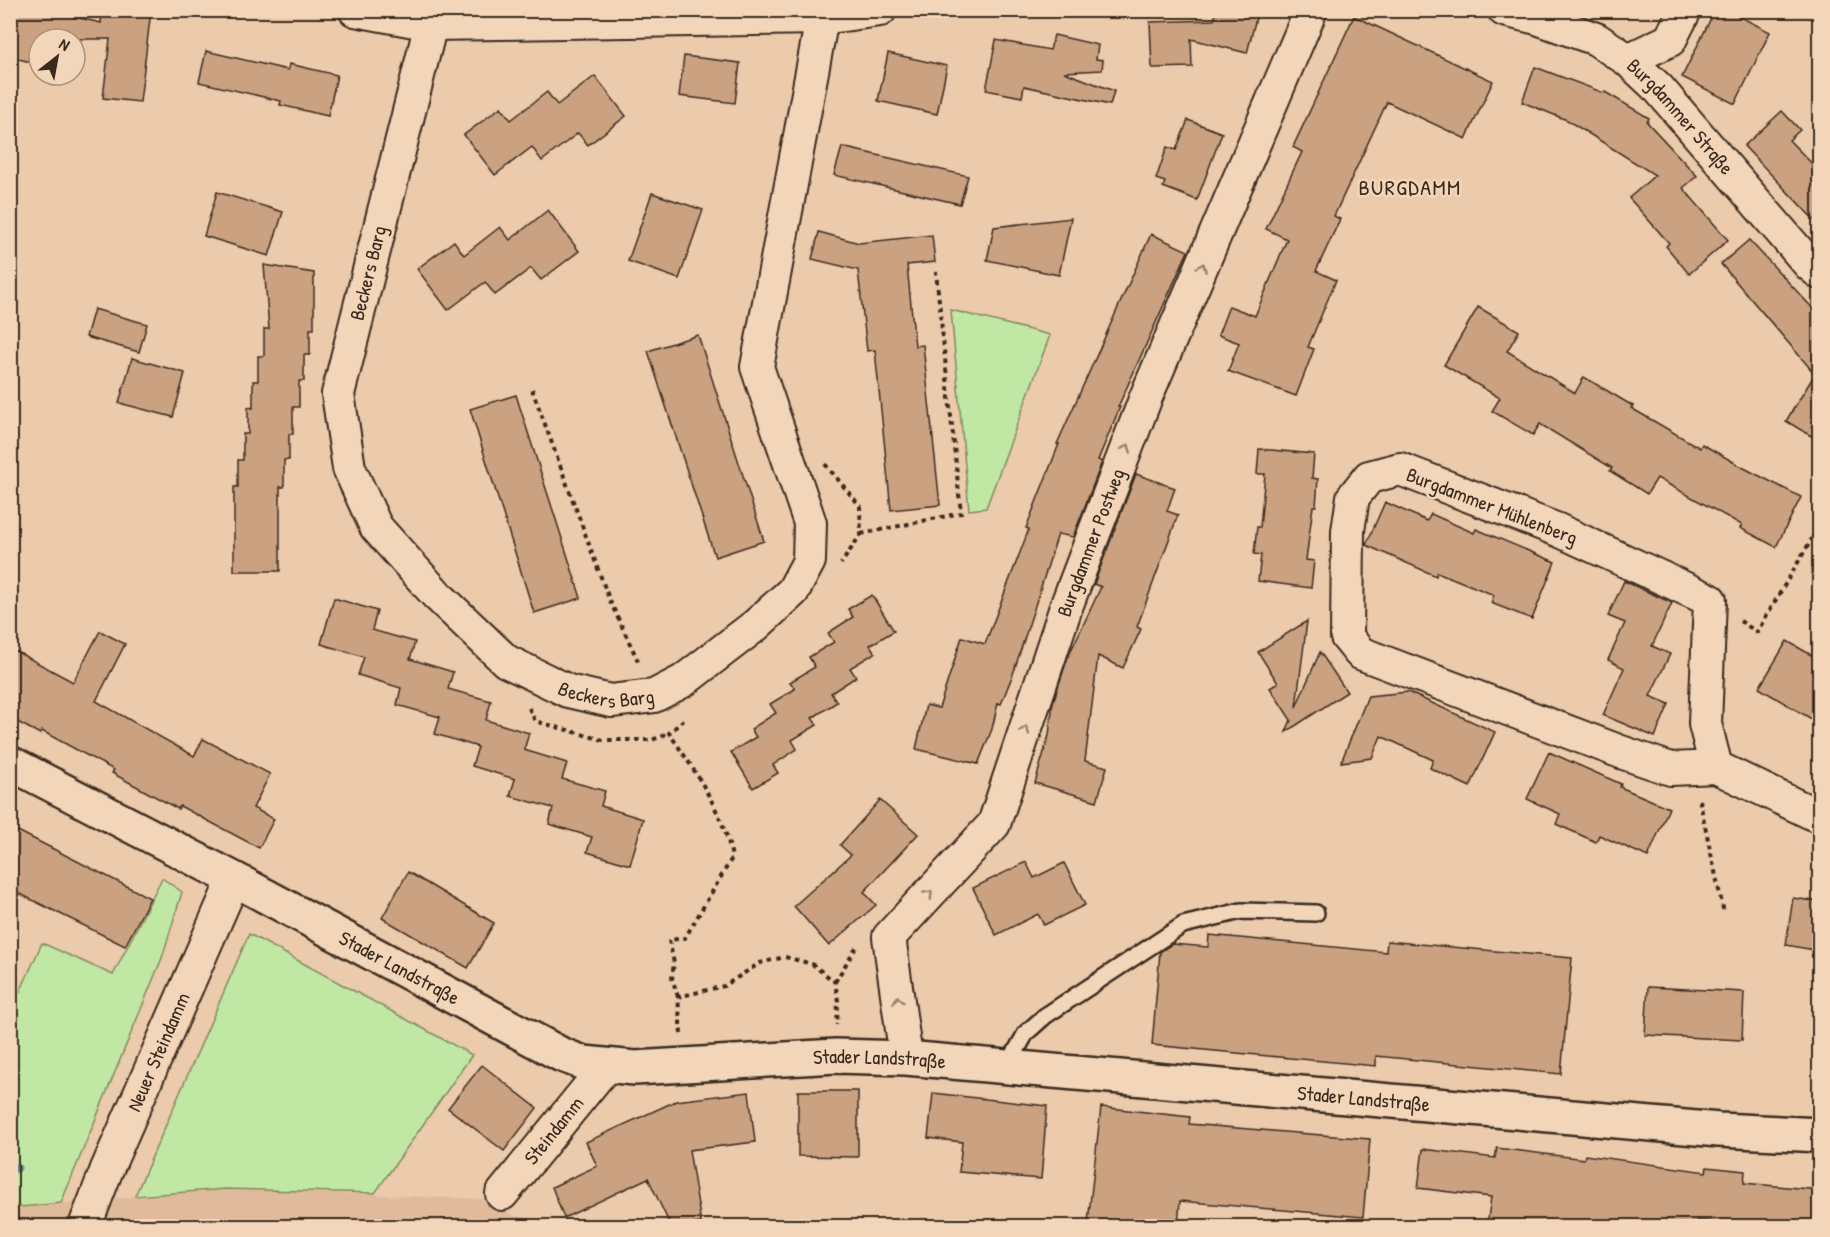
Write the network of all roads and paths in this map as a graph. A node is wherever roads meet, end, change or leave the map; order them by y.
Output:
1 (355, 10) edge
2 (880, 10) edge
3 (1311, 10) edge
4 (1504, 10) edge
5 (1685, 10) edge
6 (521, 16) edge
7 (822, 18) junction
8 (431, 24) junction
9 (1628, 60) junction
10 (936, 272) dead end
11 (1820, 273) edge
12 (532, 389) dead end
13 (1820, 525) edge
14 (861, 534) dead end
15 (1710, 600) junction
16 (654, 696) junction
17 (10, 763) edge
18 (1716, 767) junction
19 (697, 774) dead end
20 (1820, 817) edge
21 (234, 879) junction
22 (1724, 913) dead end
23 (1316, 914) dead end
24 (678, 997) junction
25 (836, 1056) junction
26 (906, 1058) junction
27 (684, 1064) junction
28 (606, 1066) junction
29 (1007, 1067) junction
30 (1820, 1136) edge
31 (502, 1194) dead end
32 (85, 1227) edge

1 - 8 street
2 - 7 street
26 -> 3 street, Burgdammer Postweg
4 - 9 street, Burgdammer Straße
5 - 9 street
6 - 7 street
6 - 8 street
7 - 16 street, Beckers Barg
8 - 16 street, Beckers Barg
9 - 11 street, Burgdammer Straße
10 - 14 path
12 - 16 path
13 - 15 path
15 - 18 street
15 - 18 street, Burgdammer Mühlenberg
17 - 21 street, Stader Landstraße
18 - 20 street, Burgdammer Mühlenberg
18 - 22 path
19 - 24 path
21 - 28 street, Stader Landstraße
21 - 32 street, Neuer Steindamm
23 - 29 lane
24 - 25 path
24 - 27 path
25 - 26 street, Stader Landstraße
25 - 27 street, Stader Landstraße
26 - 29 street, Stader Landstraße
27 - 28 street, Stader Landstraße
28 - 31 street, Steindamm
29 - 30 street, Stader Landstraße

